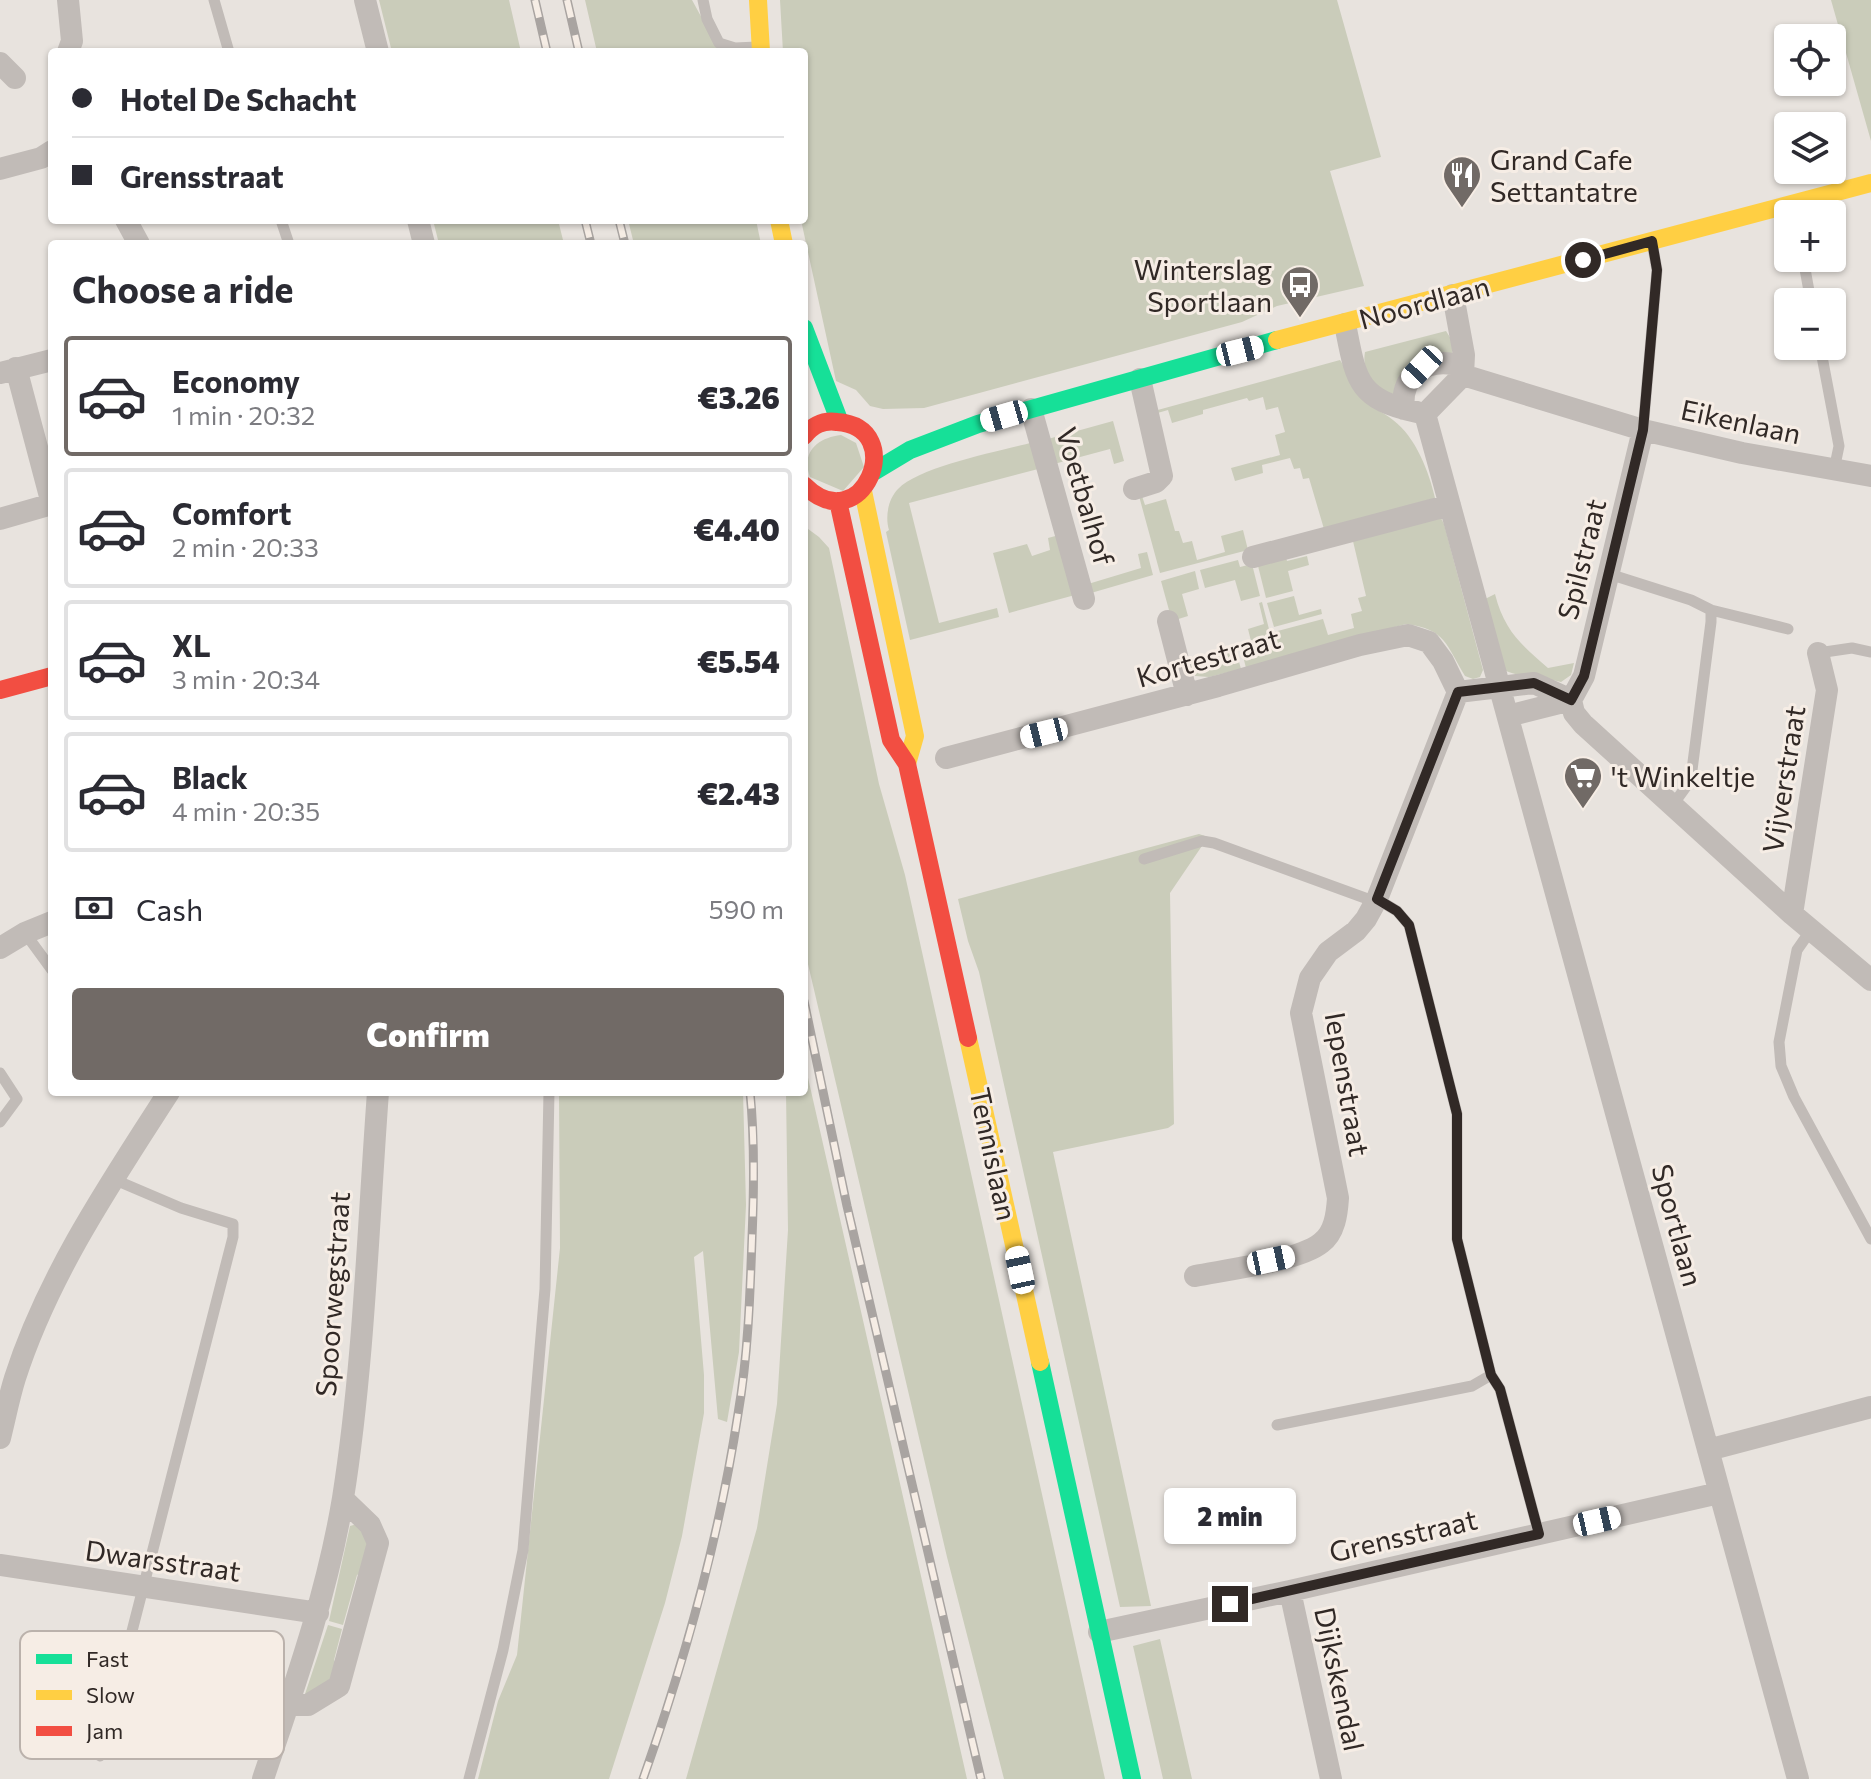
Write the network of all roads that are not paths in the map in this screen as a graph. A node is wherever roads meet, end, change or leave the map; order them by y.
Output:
1 (68, 0) edge
2 (214, 0) edge
3 (365, 0) edge
4 (703, 0) edge
5 (758, 0) edge
6 (69, 48) edge
7 (228, 48) edge
8 (377, 48) edge
9 (735, 48) edge
10 (761, 48) edge
11 (48, 154) edge
12 (0, 169) edge
13 (1871, 183) edge
14 (1820, 200) edge
15 (1774, 213) edge
16 (1652, 241) junction
17 (1453, 295) junction
18 (1345, 324) junction
19 (808, 339) edge
20 (1823, 360) edge
21 (48, 361) edge
22 (8, 371) edge
23 (1463, 375) junction
24 (1140, 379) junction
25 (808, 385) edge
26 (1031, 409) junction
27 (1414, 411) junction
28 (811, 419) edge
29 (839, 420) junction
30 (978, 424) junction
31 (1643, 430) junction
32 (866, 433) junction
33 (875, 471) junction
34 (1834, 471) junction
35 (1871, 476) edge
36 (1134, 489) dead end
37 (808, 490) edge
38 (863, 491) junction
39 (48, 492) edge
40 (838, 501) junction
41 (48, 505) edge
42 (1450, 505) junction
43 (0, 519) edge
44 (1253, 557) dead end
45 (1609, 574) junction
46 (1084, 599) dead end
47 (1711, 610) junction
48 (1168, 621) dead end
49 (1788, 629) dead end
50 (1871, 652) edge
51 (1818, 653) joint
52 (48, 677) edge
53 (1501, 688) junction
54 (0, 690) edge
55 (1458, 692) junction
56 (1187, 695) junction
57 (1571, 700) junction
58 (1508, 716) junction
59 (946, 758) dead end
60 (907, 764) junction
61 (1672, 806) junction
62 (1144, 859) dead end
63 (1376, 900) junction
64 (1792, 914) junction
65 (48, 924) edge
66 (1811, 930) junction
67 (25, 933) junction
68 (0, 948) edge
69 (48, 965) edge
70 (1871, 980) edge
71 (0, 1073) edge
72 (166, 1096) edge
73 (378, 1096) edge
74 (549, 1096) edge
75 (0, 1122) edge
76 (113, 1179) junction
77 (1871, 1239) edge
78 (1195, 1276) dead end
79 (1491, 1375) junction
80 (1871, 1407) edge
81 (1277, 1425) dead end
82 (0, 1438) edge
83 (1708, 1450) junction
84 (1719, 1493) junction
85 (343, 1499) junction
86 (1539, 1534) junction
87 (0, 1565) edge
88 (143, 1587) junction
89 (1290, 1591) junction
90 (318, 1613) junction
91 (132, 1631) edge
92 (1099, 1632) junction
93 (288, 1705) junction
94 (284, 1717) edge
95 (270, 1759) edge
96 (263, 1779) edge
97 (469, 1779) edge
98 (1132, 1779) edge
99 (1331, 1779) edge
100 (1798, 1779) edge

1 - 6 street
2 - 7 lane
3 - 8 street
4 - 9 lane
5 - 10 street
11 - 12 street
13 - 14 street, Noordlaan
15 - 16 street, Noordlaan
16 - 17 street, Noordlaan
16 - 31 lane
17 - 18 street, Noordlaan
17 - 23 street
18 - 24 street, Noordlaan
18 - 27 street
19 - 29 street
20 - 34 lane
21 - 22 street
22 - 39 street
23 - 27 street
23 - 27 street, Eikenlaan
23 - 31 street, Eikenlaan
24 - 26 street, Noordlaan
24 - 36 street, Voetbalhof
25 - 28 street
26 - 30 street, Noordlaan
26 - 46 street, Voetbalhof
27 - 42 street, Sportlaan
28 - 29 street
29 - 32 street, Noordlaan
30 - 32 street, Noordlaan
30 - 33 street, Noordlaan
31 - 34 street, Eikenlaan
31 - 45 street, Spilstraat
32 - 33 street
33 - 38 street, Noordlaan
34 - 35 street, Eikenlaan
37 - 40 street
38 - 40 street
38 - 60 street, Tennislaan
40 - 60 street, Tennislaan
41 - 43 street
42 - 44 street
42 - 53 street, Sportlaan
45 - 47 lane
45 - 57 street, Spilstraat
47 - 49 lane
47 - 61 lane
48 - 56 street
50 - 51 lane
51 - 64 street, Vijverstraat
52 - 54 street
53 - 55 street
53 - 57 street
53 - 58 street, Sportlaan
55 - 56 street, Kortestraat
55 - 63 street, Iepenstraat
56 - 59 street, Kortestraat
57 - 58 street
57 - 61 street
58 - 83 street, Sportlaan
60 - 92 street, Tennislaan
61 - 64 street
62 - 63 lane
63 - 78 street, Iepenstraat
63 - 79 lane
64 - 66 street
65 - 67 street
66 - 70 street
66 - 77 lane
67 - 68 street
67 - 69 lane
71 - 75 lane
72 - 76 street
73 - 85 street, Spoorwegstraat
74 - 97 lane
76 - 82 street
76 - 88 lane
79 - 81 lane
79 - 86 lane
80 - 83 street
83 - 84 street, Sportlaan
84 - 86 street, Grensstraat
84 - 100 street, Sportlaan
85 - 90 street, Spoorwegstraat
85 - 93 street
86 - 89 street, Grensstraat
87 - 88 street, Dwarsstraat
88 - 90 street, Dwarsstraat
88 - 91 lane
89 - 92 street, Grensstraat
89 - 99 street, Dijkskendal
90 - 93 street, Spoorwegstraat
92 - 98 street, Tennislaan
93 - 94 street, Spoorwegstraat
95 - 96 street, Spoorwegstraat

